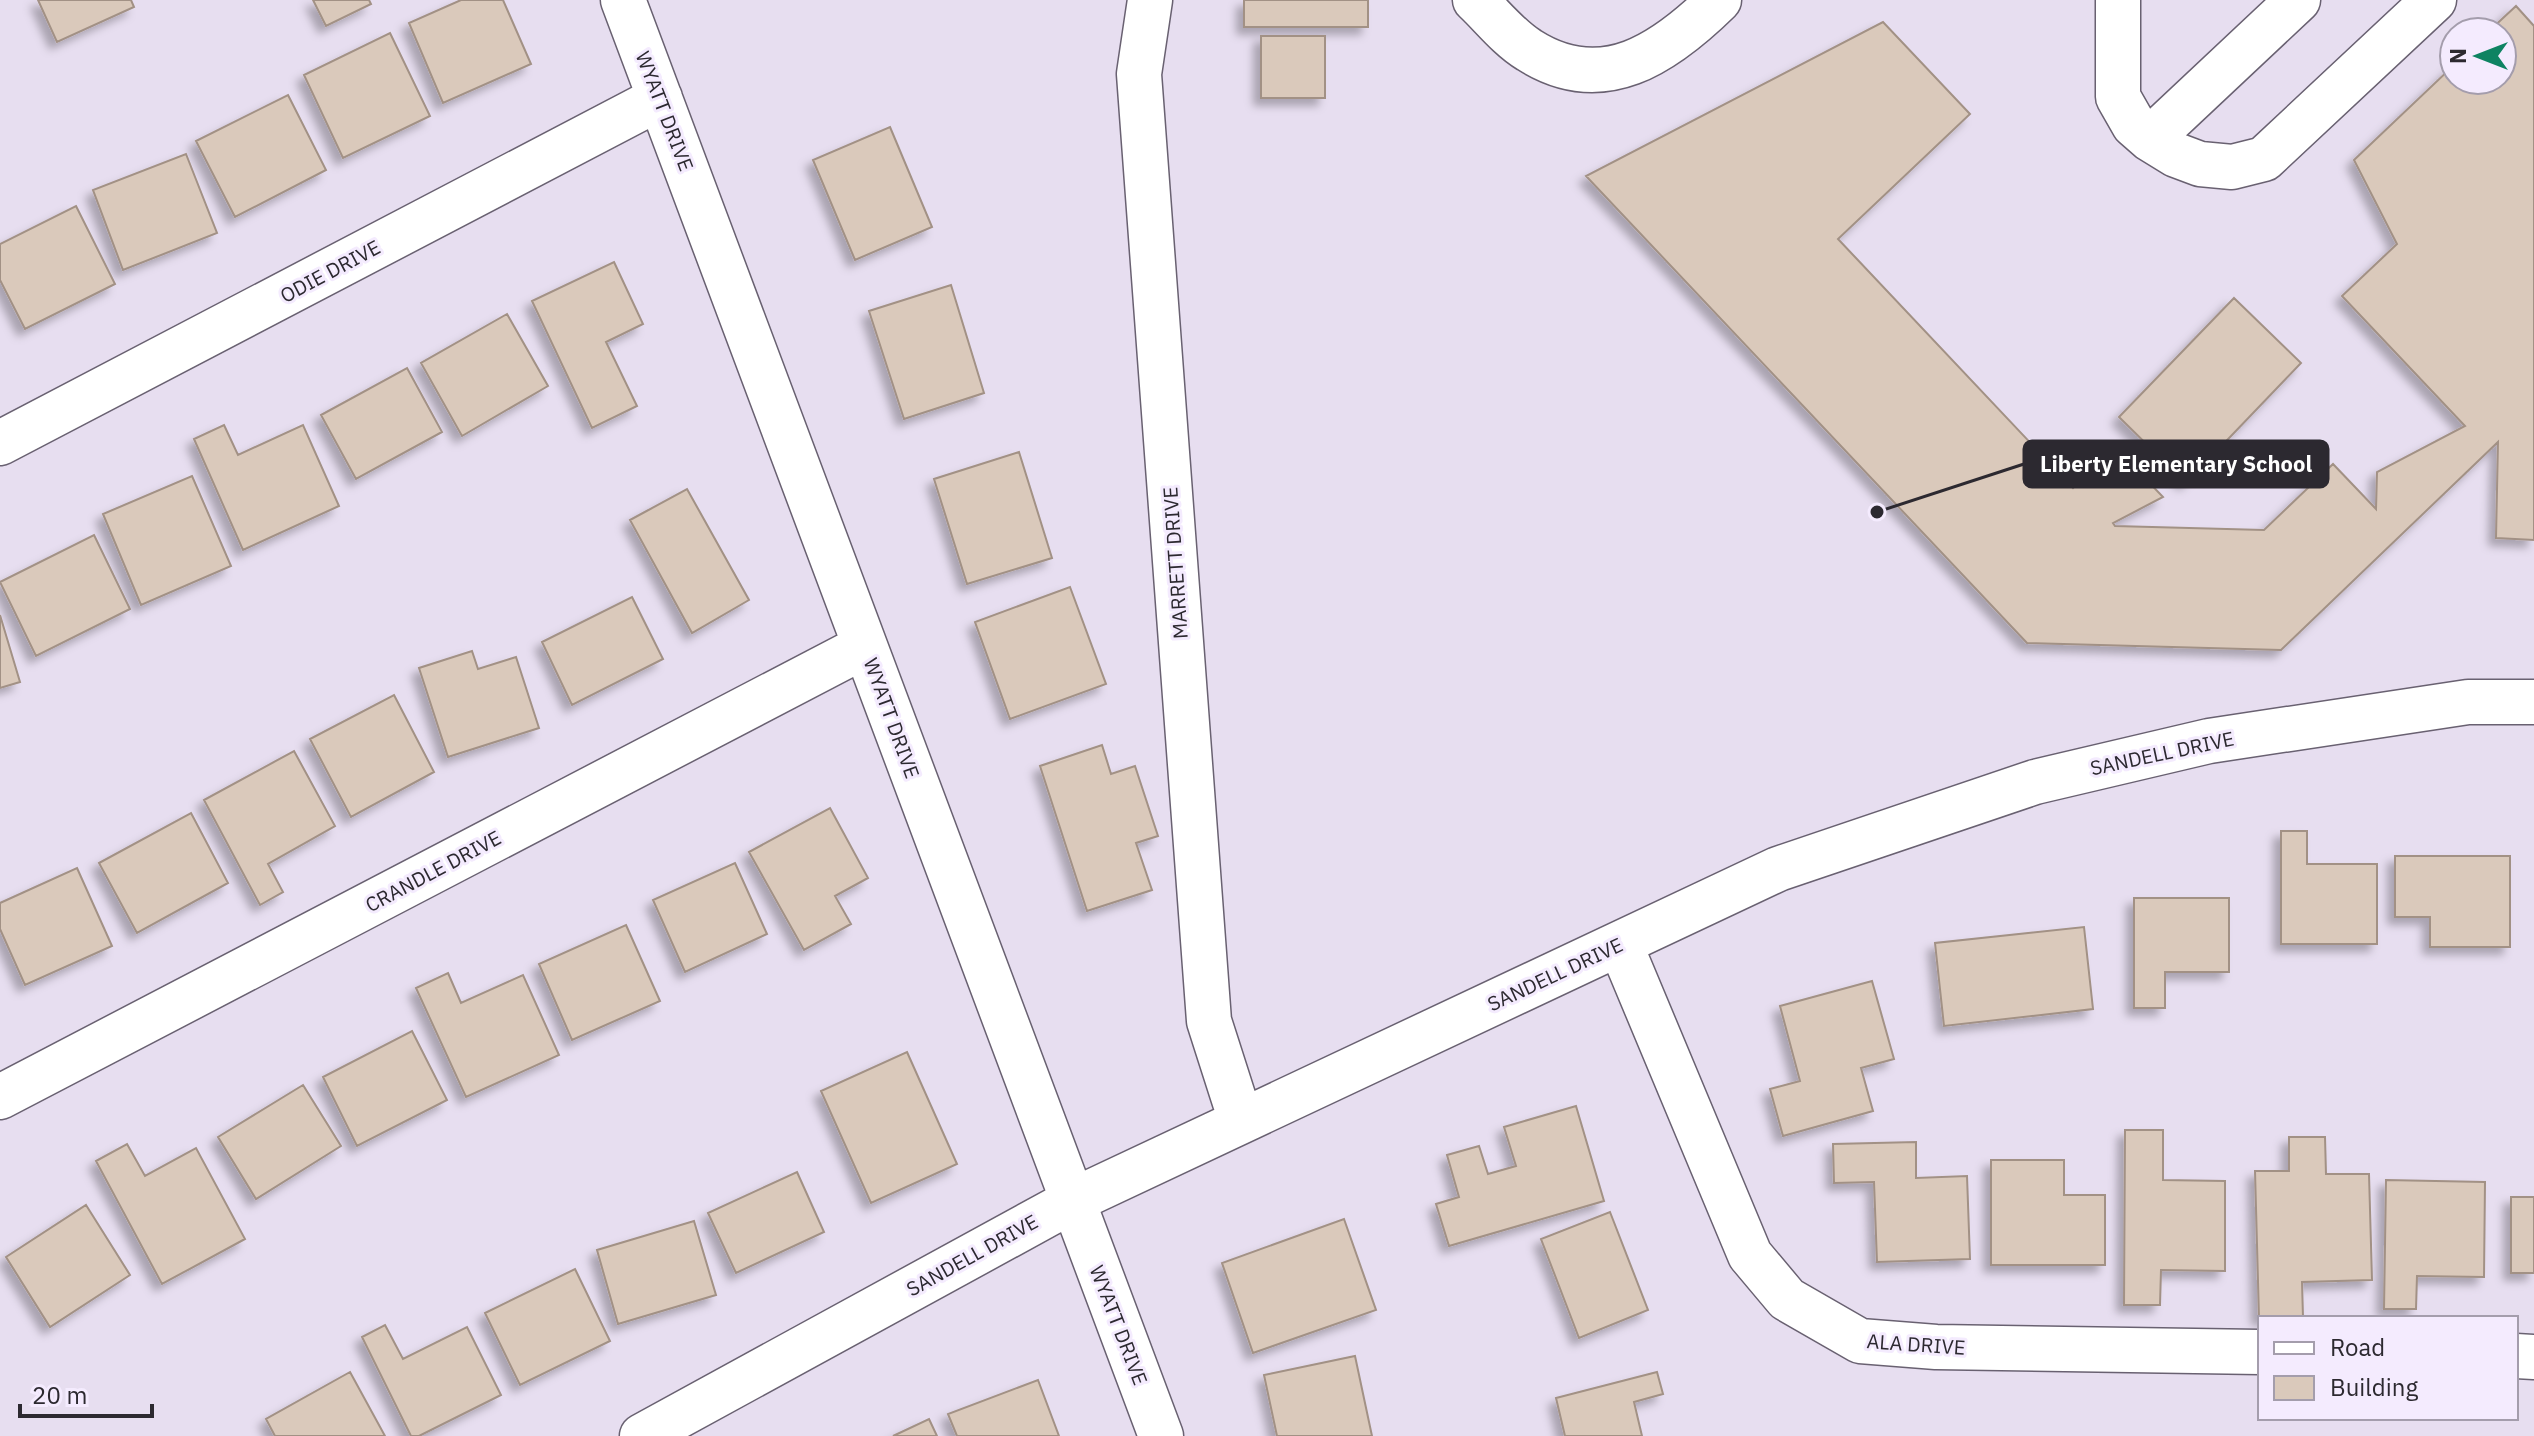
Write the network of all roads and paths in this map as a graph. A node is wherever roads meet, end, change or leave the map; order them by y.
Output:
1 (623, 0) edge
2 (1150, 0) edge
3 (1475, 0) edge
4 (1719, 0) edge
5 (2118, 0) edge
6 (2298, 0) edge
7 (2434, 0) edge
8 (660, 98) junction
9 (2150, 139) junction
10 (0, 443) edge
11 (865, 646) junction
12 (2534, 702) edge
13 (1620, 944) junction
14 (0, 1097) edge
15 (1241, 1121) junction
16 (1072, 1201) junction
17 (2258, 1352) edge
18 (642, 1436) edge
19 (1161, 1436) edge

1 - 8 street, WYATT DRIVE
2 - 15 street, MARRETT DRIVE
3 - 4 street
5 - 9 street
6 - 9 street
7 - 9 street
8 - 10 street, ODIE DRIVE
8 - 11 street, WYATT DRIVE
11 - 14 street, CRANDLE DRIVE
11 - 16 street, WYATT DRIVE
12 - 13 street, SANDELL DRIVE
13 - 15 street, SANDELL DRIVE
13 - 17 street, ALA DRIVE
15 - 16 street, SANDELL DRIVE
16 - 18 street, SANDELL DRIVE
16 - 19 street, WYATT DRIVE

